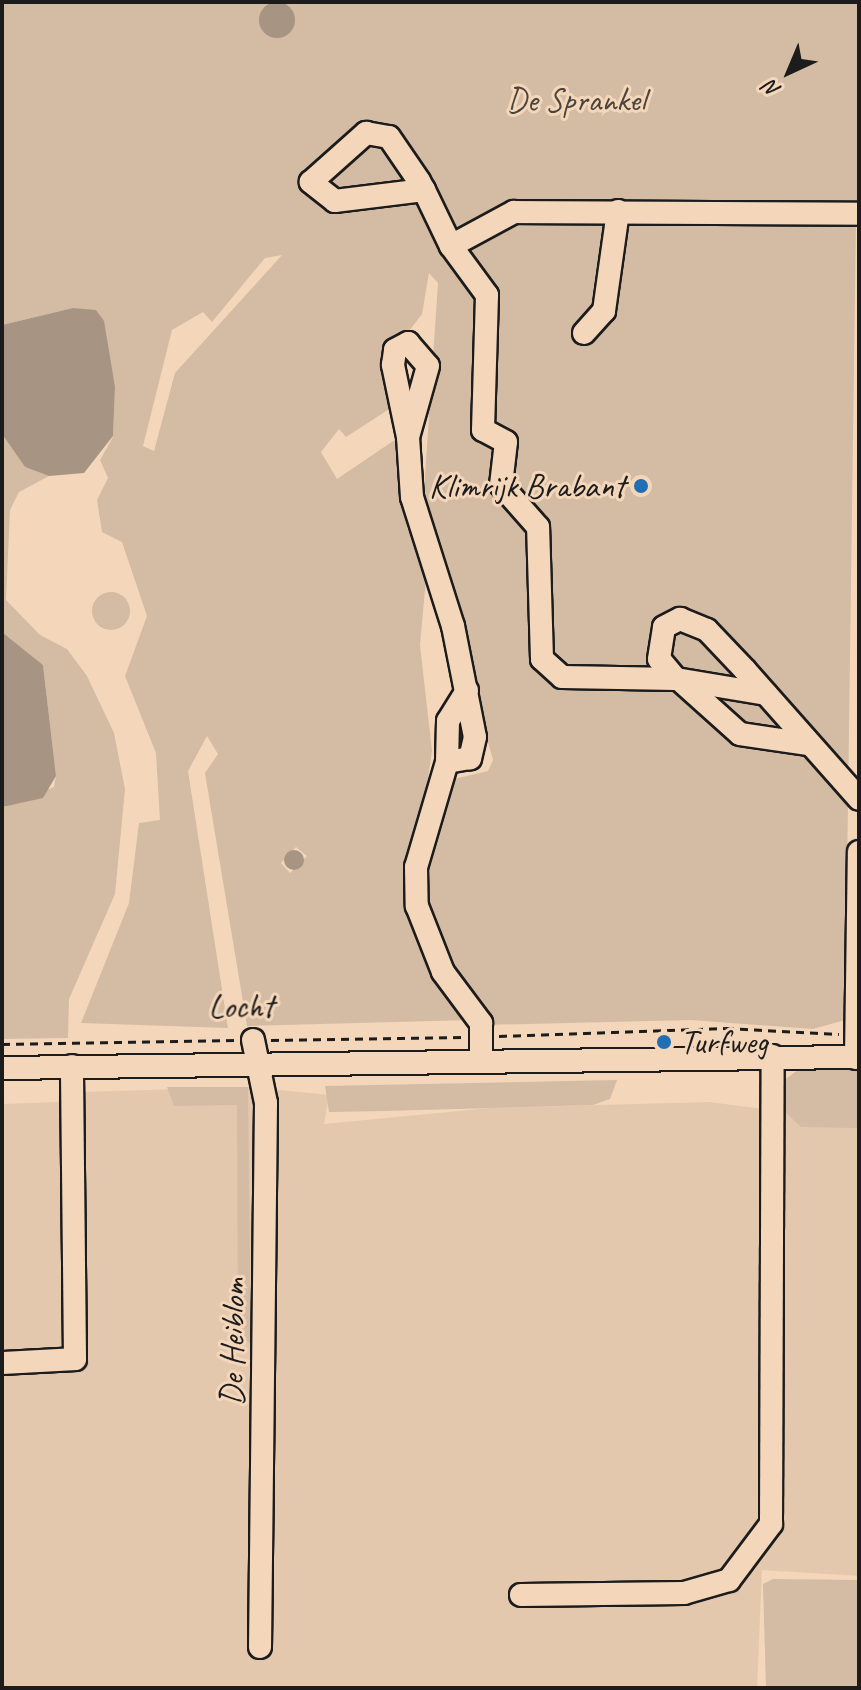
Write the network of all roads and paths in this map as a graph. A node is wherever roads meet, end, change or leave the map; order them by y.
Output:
1 (424, 190) junction
2 (618, 211) junction
3 (859, 214) edge
4 (451, 246) junction
5 (584, 333) dead end
6 (408, 437) dead end
7 (679, 681) junction
8 (766, 694) junction
9 (808, 744) junction
10 (859, 799) edge
11 (859, 852) edge
12 (858, 1034) edge
13 (253, 1040) junction
14 (2, 1044) edge
15 (481, 1048) junction
16 (773, 1056) junction
17 (858, 1058) edge
18 (258, 1063) junction
19 (72, 1066) junction
20 (2, 1068) edge
21 (2, 1363) edge
22 (521, 1595) dead end
23 (260, 1647) dead end

1 - 1 street
1 - 4 street
2 - 3 street
2 - 4 street
2 - 5 street
4 - 7 street
6 - 15 street
7 - 8 street
7 - 8 street
7 - 9 street
8 - 9 street
9 - 10 street
11 - 12 street
12 - 15 path, Locht
12 - 17 street
13 - 14 path, Locht
13 - 15 path, Locht
13 - 18 street, De Heiblom
15 - 16 street, Locht
15 - 18 street, Locht
16 - 17 street, Locht
16 - 22 street
18 - 19 street, Locht
18 - 23 street, De Heiblom
19 - 20 street, Locht
19 - 21 street

